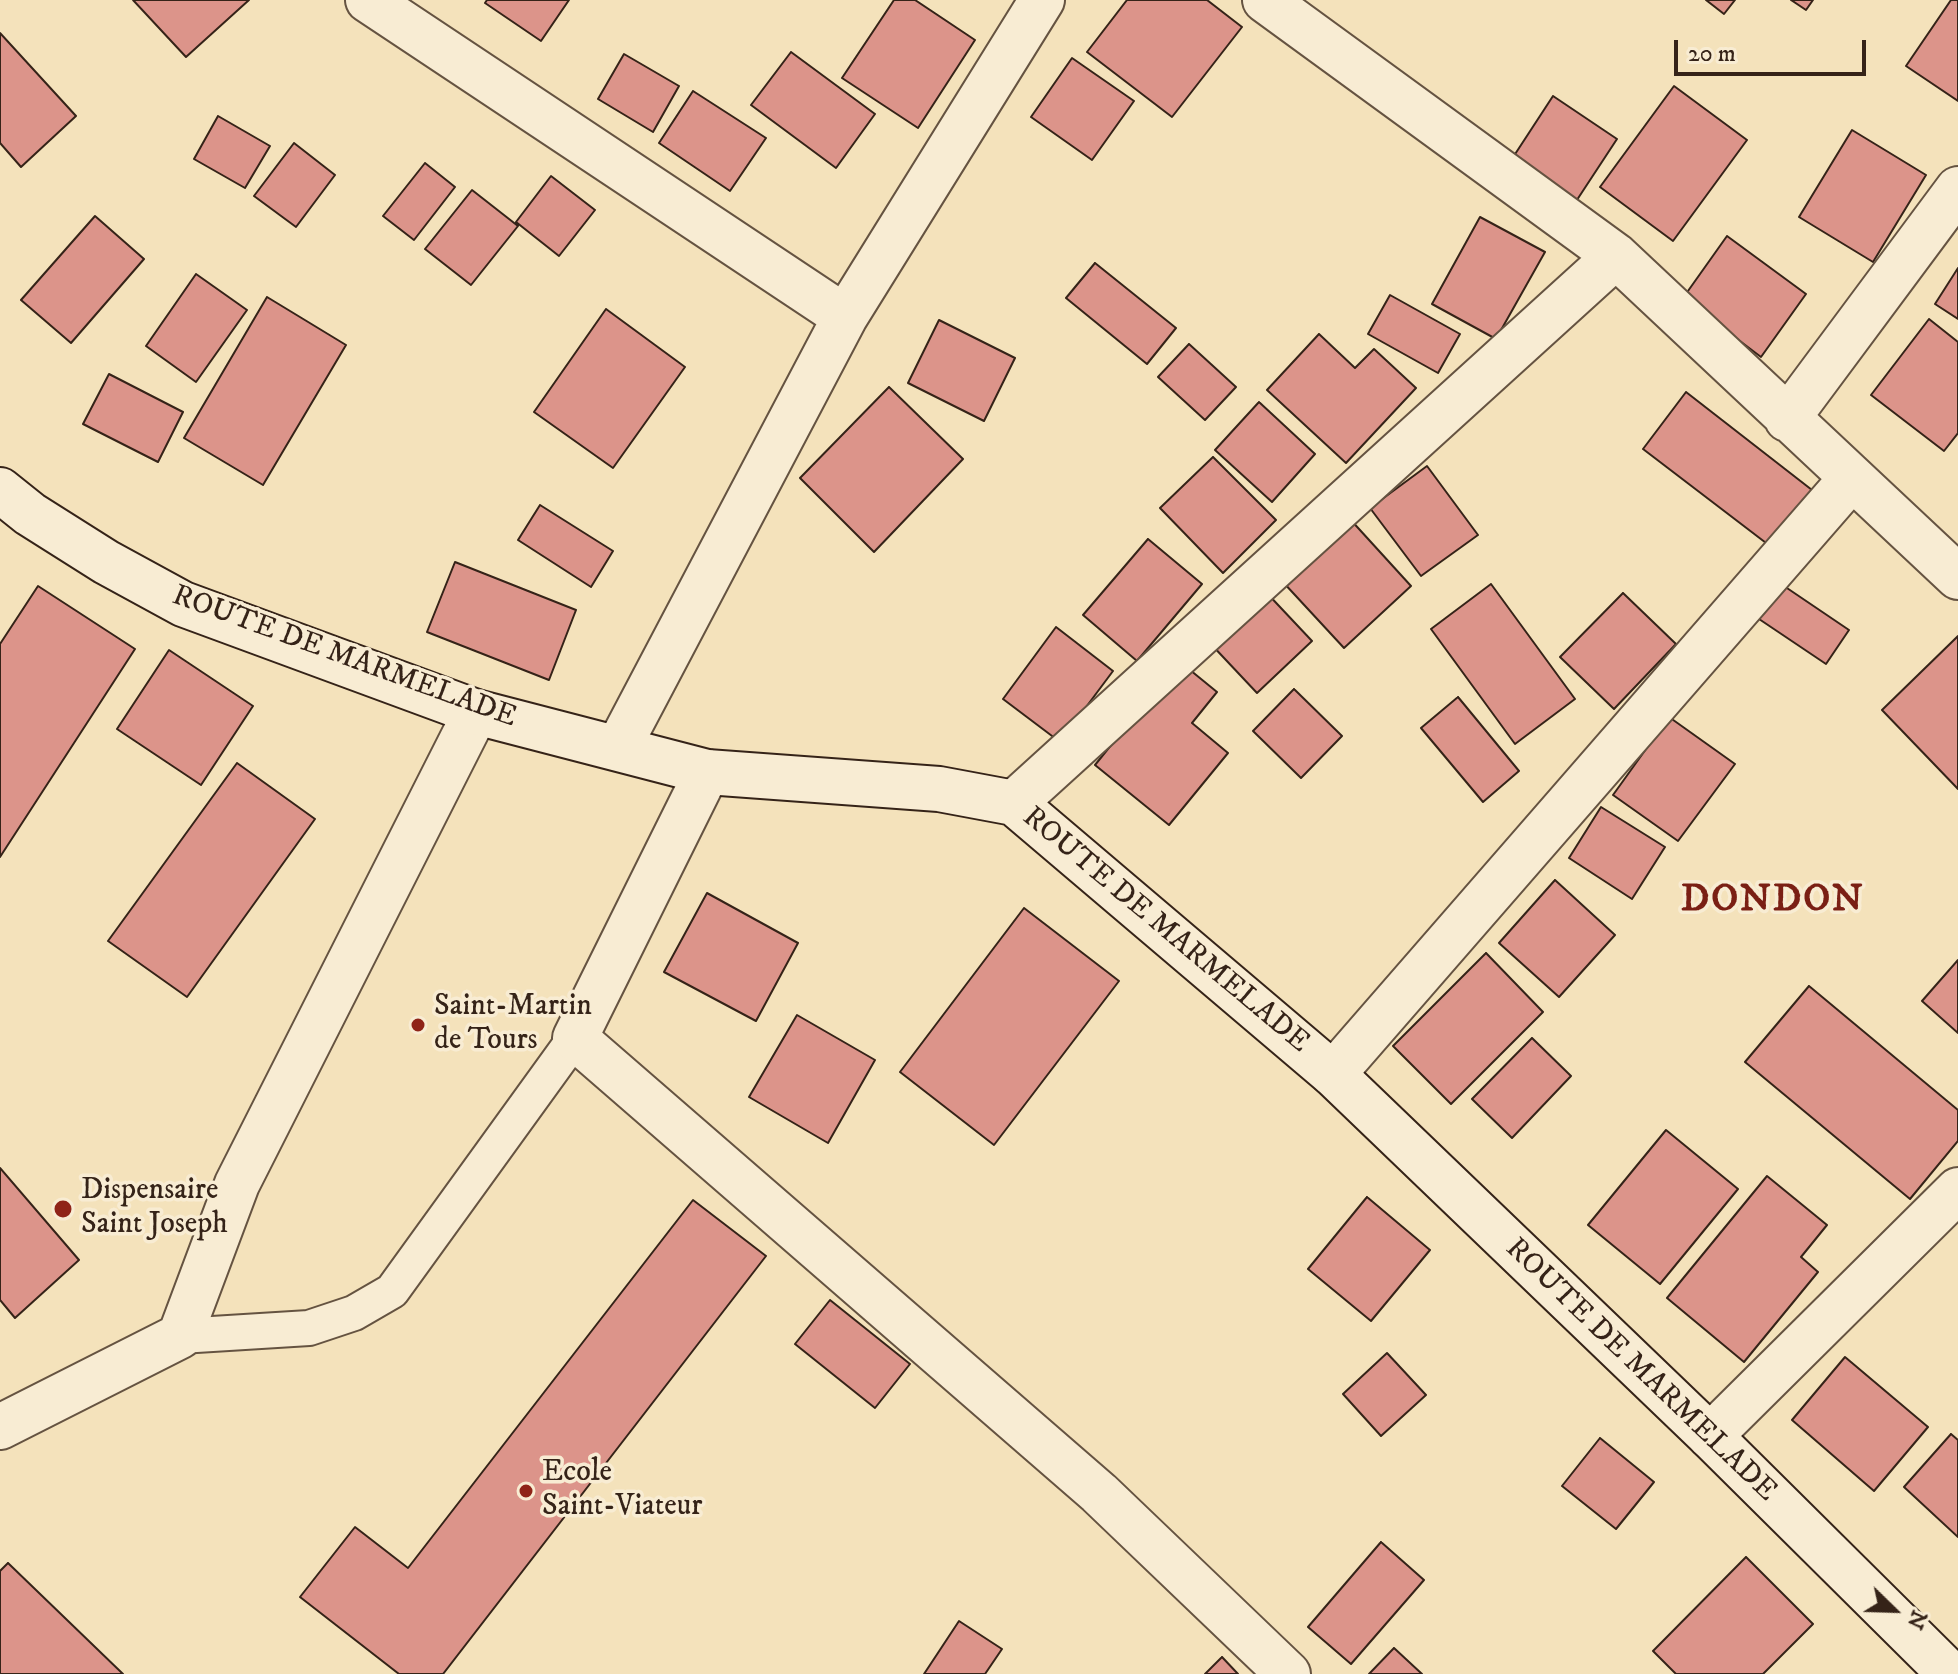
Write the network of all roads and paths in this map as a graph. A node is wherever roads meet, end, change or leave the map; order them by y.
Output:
1 (368, 0) edge
2 (1042, 0) edge
3 (1265, 0) edge
4 (1958, 189) edge
5 (1616, 256) junction
6 (845, 317) junction
7 (1787, 419) junction
8 (1851, 479) junction
9 (0, 490) edge
10 (1958, 577) edge
11 (476, 712) junction
12 (618, 748) junction
13 (707, 772) junction
14 (1014, 803) junction
15 (575, 1038) junction
16 (1333, 1074) junction
17 (1958, 1190) edge
18 (180, 1336) junction
19 (0, 1427) edge
20 (1710, 1436) junction
21 (1288, 1674) edge
22 (1950, 1674) edge

1 - 6 street
2 - 6 street
3 - 5 street
4 - 7 street
5 - 7 street
5 - 14 street
6 - 12 street
7 - 8 street
8 - 10 street
8 - 16 street
9 - 11 street, ROUTE DE MARMELADE
11 - 12 street, ROUTE DE MARMELADE
11 - 18 street
12 - 13 street, ROUTE DE MARMELADE
13 - 14 street, ROUTE DE MARMELADE
13 - 15 street
14 - 16 street, ROUTE DE MARMELADE
15 - 18 lane
15 - 21 street
16 - 20 street, ROUTE DE MARMELADE
17 - 20 street
18 - 19 street
20 - 22 street, ROUTE DE MARMELADE

